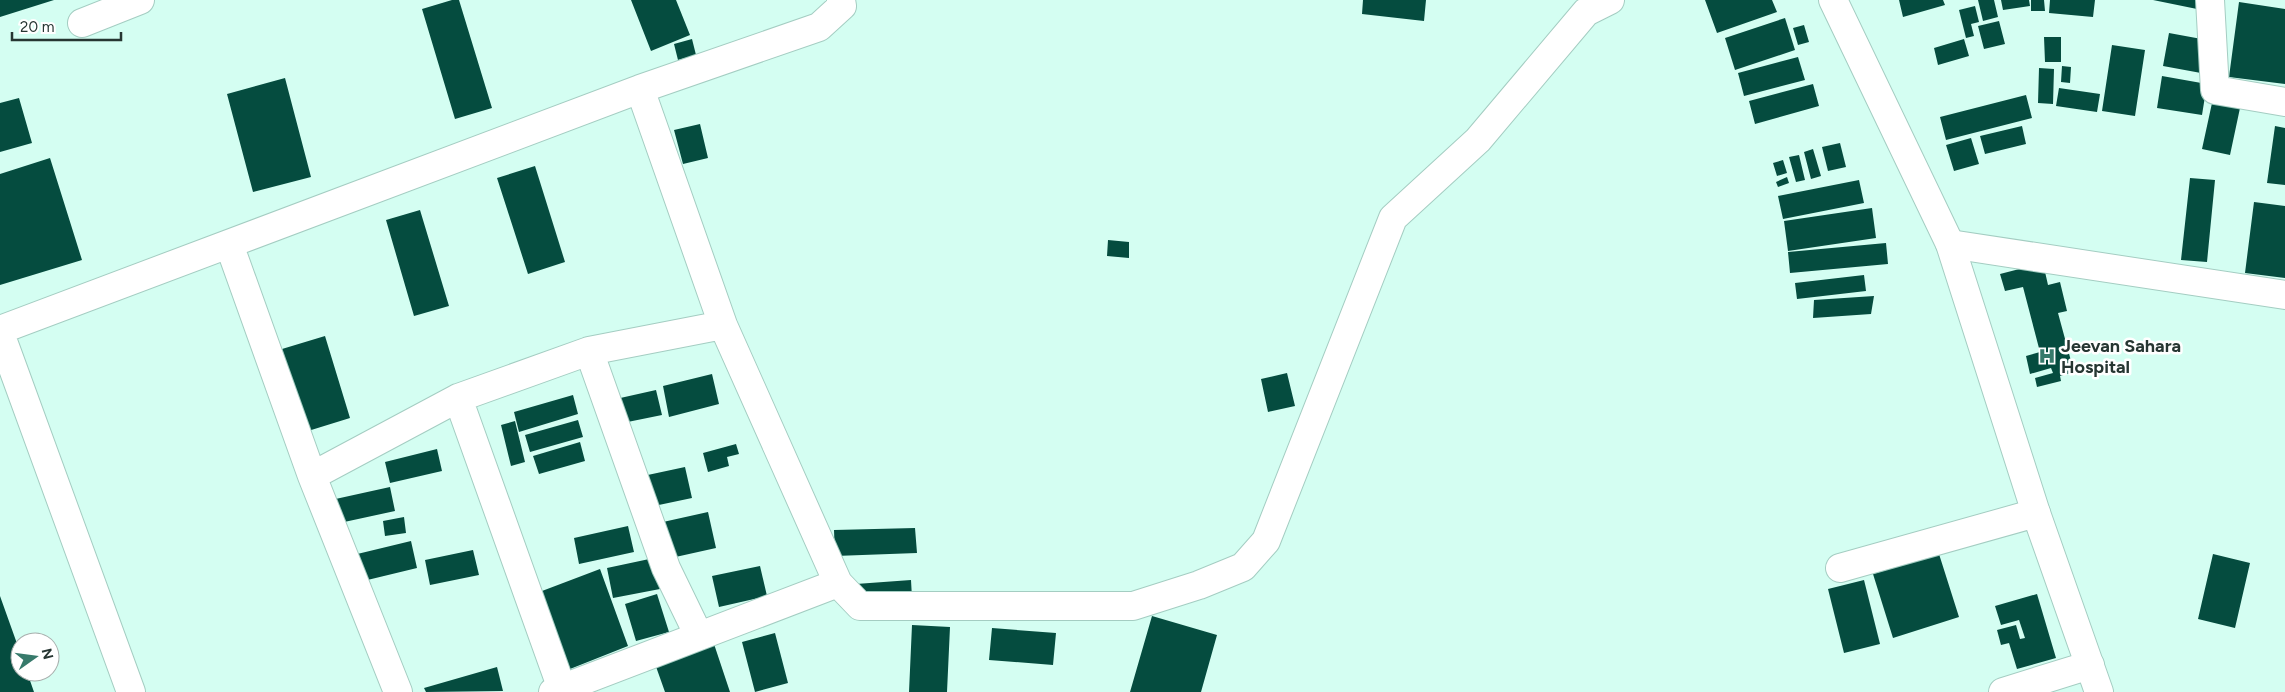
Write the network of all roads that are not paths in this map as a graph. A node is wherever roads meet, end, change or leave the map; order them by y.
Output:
1 (140, 0) edge
2 (840, 0) edge
3 (1610, 0) edge
4 (1833, 0) edge
5 (2210, 0) edge
6 (82, 23) dead end
7 (640, 89) junction
8 (2285, 102) edge
9 (230, 244) junction
10 (1950, 244) junction
11 (2285, 295) edge
12 (723, 325) junction
13 (0, 331) edge
14 (589, 351) junction
15 (458, 398) junction
16 (312, 476) junction
17 (2036, 513) junction
18 (1840, 568) dead end
19 (838, 582) junction
20 (699, 636) junction
21 (2090, 665) junction
22 (558, 690) edge
23 (131, 692) edge
24 (398, 692) edge
25 (2003, 692) edge
26 (2099, 692) edge

1 - 6 street
2 - 7 street
3 - 19 street
4 - 10 street
5 - 8 street
7 - 9 street
7 - 12 street
9 - 13 street
9 - 16 street
10 - 11 street
10 - 17 street
12 - 14 street
12 - 19 street
13 - 23 street
14 - 15 street
14 - 20 street
15 - 16 street
15 - 22 street
16 - 24 street
17 - 18 street
17 - 21 street
19 - 20 street
20 - 22 street
21 - 25 street
21 - 26 street

